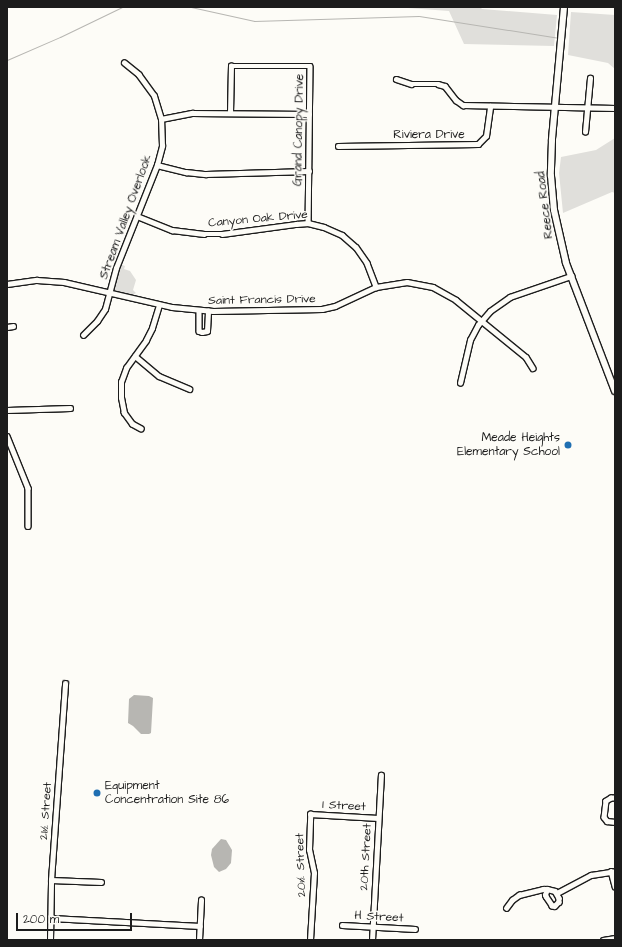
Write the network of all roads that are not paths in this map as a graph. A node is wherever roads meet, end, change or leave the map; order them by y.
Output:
1 (564, 7) edge
2 (124, 63) dead end
3 (590, 78) dead end
4 (396, 79) dead end
5 (555, 105) junction
6 (490, 106) junction
7 (587, 108) junction
8 (615, 108) edge
9 (230, 113) junction
10 (309, 114) junction
11 (161, 118) junction
12 (585, 132) dead end
13 (338, 146) dead end
14 (157, 165) junction
15 (309, 171) junction
16 (136, 216) junction
17 (308, 223) junction
18 (570, 276) junction
19 (7, 284) edge
20 (376, 287) junction
21 (110, 292) junction
22 (159, 305) junction
23 (199, 311) junction
24 (208, 311) junction
25 (482, 320) junction
26 (13, 326) dead end
27 (7, 327) edge
28 (83, 335) dead end
29 (135, 356) junction
30 (533, 368) dead end
31 (460, 383) dead end
32 (189, 389) dead end
33 (615, 390) edge
34 (70, 408) dead end
35 (7, 410) edge
36 (141, 430) dead end
37 (7, 436) edge
38 (28, 526) dead end
39 (65, 683) dead end
40 (381, 775) dead end
41 (615, 798) edge
42 (310, 814) joint
43 (378, 818) junction
44 (615, 822) edge
45 (613, 871) edge
46 (51, 880) junction
47 (101, 882) dead end
48 (615, 886) edge
49 (547, 889) junction
50 (557, 893) junction
51 (201, 900) dead end
52 (506, 908) dead end
53 (51, 918) junction
54 (200, 926) junction
55 (342, 926) dead end
56 (373, 928) junction
57 (415, 929) dead end
58 (615, 938) edge
59 (50, 940) edge
60 (200, 940) edge
61 (310, 940) edge
62 (372, 940) edge
63 (603, 940) edge

1 - 5 main road, Reece Road
2 - 11 street, Stream Valley Overlook
3 - 7 street
4 - 6 street
5 - 6 street
5 - 7 street
5 - 18 main road, Reece Road
6 - 13 street, Riviera Drive
7 - 8 street
7 - 12 street
9 - 10 street
9 - 10 street, Grand Canopy Drive
9 - 11 street
10 - 15 street, Grand Canopy Drive
11 - 14 street, Stream Valley Overlook
14 - 15 street
14 - 16 street, Stream Valley Overlook
15 - 17 street, Grand Canopy Drive
16 - 17 street, Canyon Oak Drive
16 - 21 street, Stream Valley Overlook
17 - 20 street, Canyon Oak Drive
18 - 25 street
18 - 33 main road, Reece Road
19 - 21 street, Saint Francis Drive
20 - 24 street, Saint Francis Drive
20 - 25 street, Saint Francis Drive
21 - 22 street, Saint Francis Drive
21 - 28 street, Stream Valley Overlook
22 - 23 street, Saint Francis Drive
22 - 29 street
23 - 24 street, Saint Francis Drive
23 - 24 street
25 - 30 street, Saint Francis Drive
25 - 31 street
26 - 27 street
29 - 32 street
29 - 36 street
34 - 35 street
37 - 38 street
39 - 46 street, 21½ Street
40 - 43 street, 20th Street
41 - 44 street
42 - 43 street, I Street
42 - 61 street, 20½ Street
43 - 56 street, 20th Street
45 - 48 street
45 - 50 street
46 - 47 street
46 - 53 street, 21½ Street
49 - 50 street
49 - 50 street
49 - 52 street
51 - 54 street
53 - 54 street
53 - 59 street, 21½ Street
54 - 60 street
55 - 56 street, H Street
56 - 57 street, H Street
56 - 62 street, 20th Street
58 - 63 street

